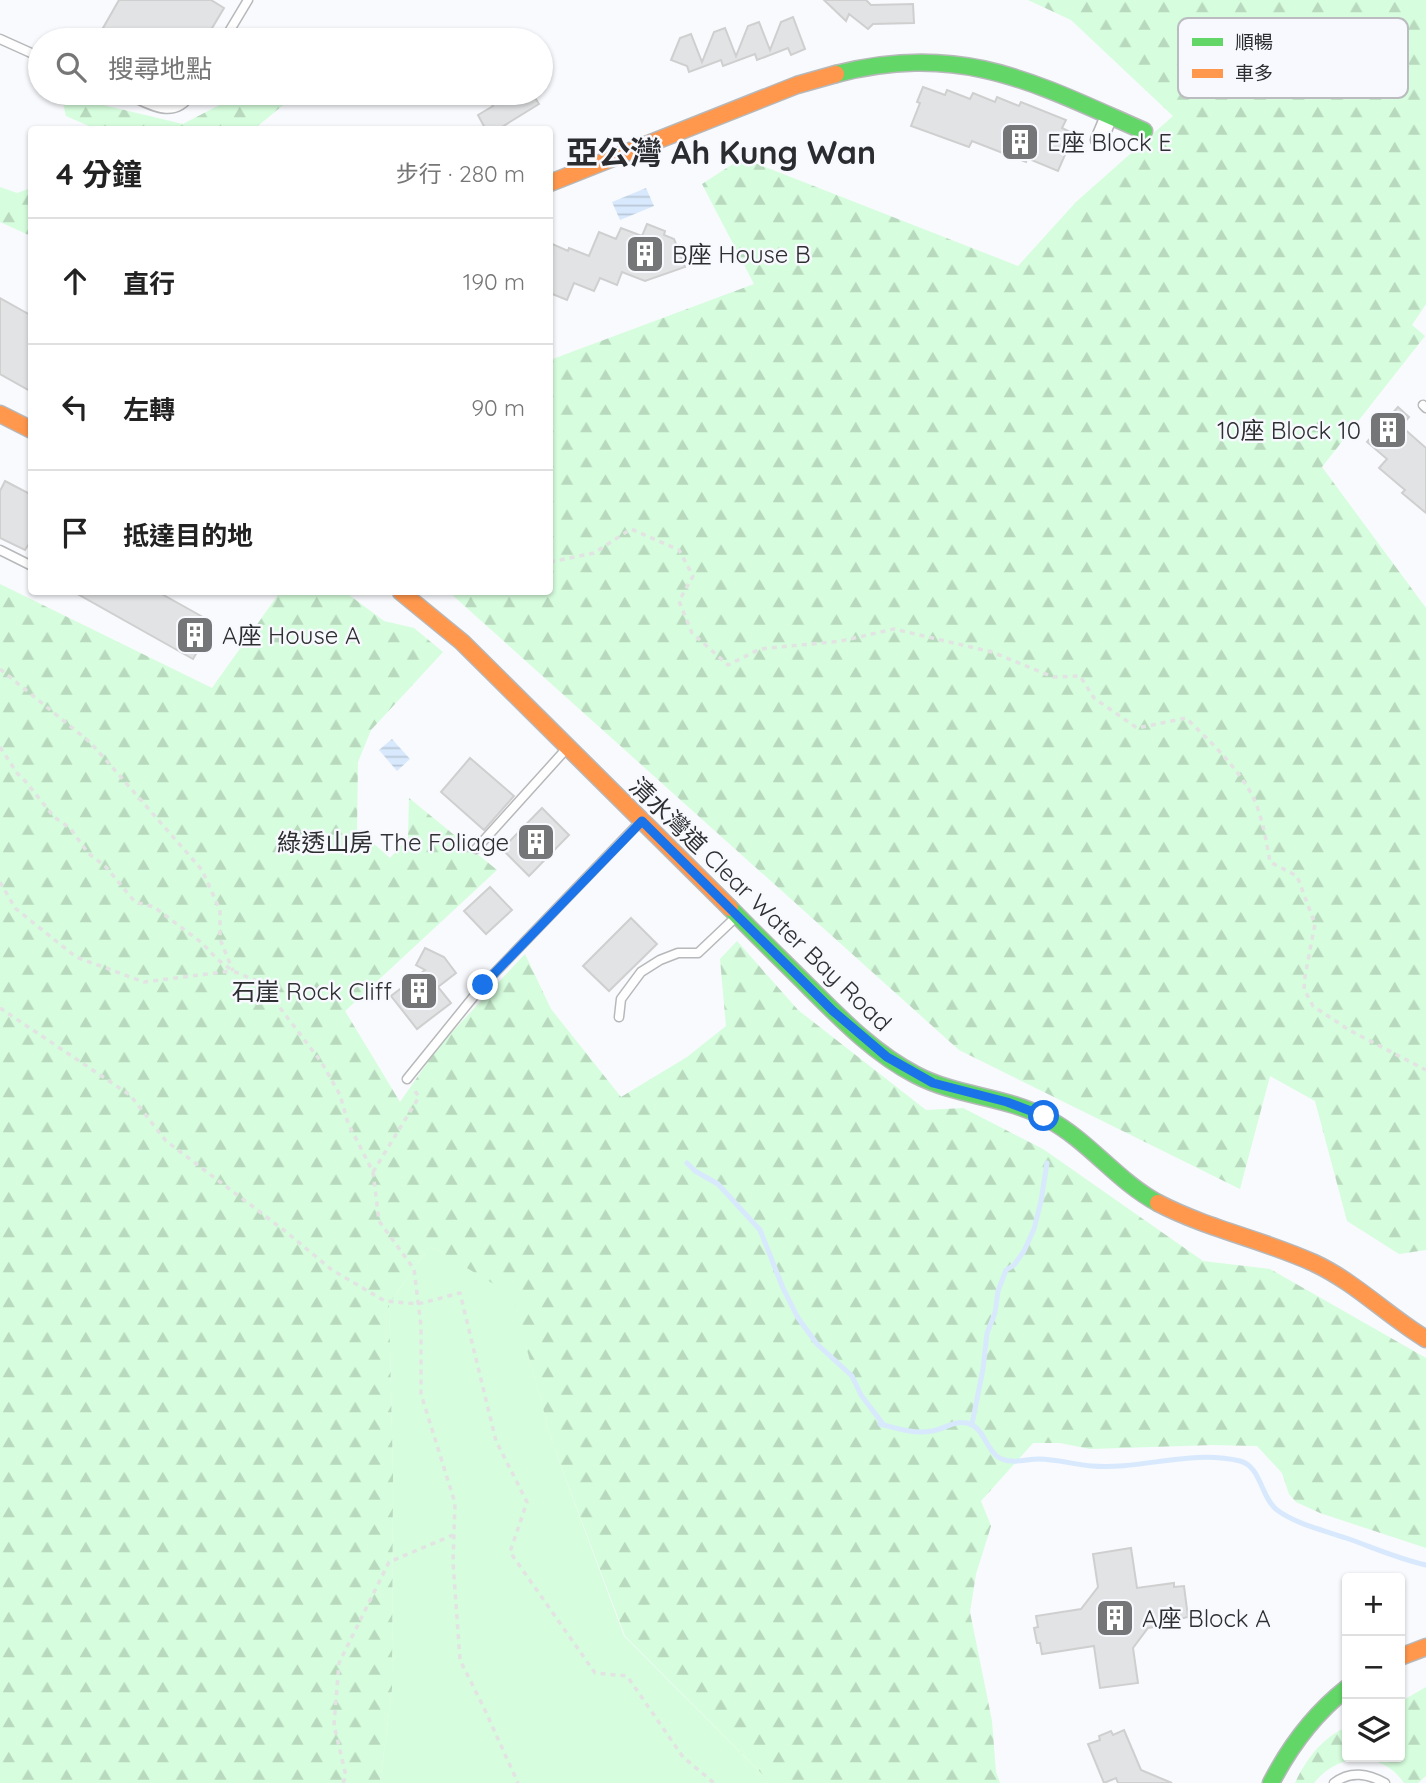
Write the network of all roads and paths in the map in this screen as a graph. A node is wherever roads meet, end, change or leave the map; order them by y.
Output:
1 (248, 0) edge
2 (231, 28) edge
3 (0, 39) edge
4 (28, 52) edge
5 (152, 105) edge
6 (181, 105) edge
7 (1109, 116) junction
8 (1144, 131) dead end
9 (1098, 140) dead end
10 (553, 182) edge
11 (0, 414) edge
12 (28, 428) edge
13 (0, 550) edge
14 (553, 561) edge
15 (28, 564) edge
16 (405, 595) edge
17 (0, 669) edge
18 (0, 747) edge
19 (568, 747) junction
20 (642, 821) junction
21 (476, 849) dead end
22 (0, 882) edge
23 (737, 916) junction
24 (233, 971) junction
25 (0, 1008) edge
26 (619, 1017) dead end
27 (1426, 1070) edge
28 (407, 1079) joint
29 (373, 1172) junction
30 (418, 1304) junction
31 (1426, 1339) edge
32 (453, 1535) junction
33 (1426, 1647) edge
34 (1405, 1655) edge
35 (1342, 1693) edge
36 (343, 1783) edge
37 (517, 1783) edge
38 (714, 1783) edge
39 (1271, 1783) edge
40 (1335, 1783) edge
41 (1385, 1783) edge

1 - 2 lane
3 - 4 lane
5 - 6 lane
7 - 8 main road
7 - 9 street
7 - 10 main road
11 - 12 main road
13 - 15 lane
14 - 27 path
16 - 19 main road, 清水灣道 Clear Water Bay Road
17 - 24 path
18 - 24 path
19 - 20 main road, 清水灣道 Clear Water Bay Road
19 - 21 lane
20 - 23 main road, 清水灣道 Clear Water Bay Road
20 - 28 lane
22 - 24 path
23 - 26 lane
23 - 31 main road, 清水灣道 Clear Water Bay Road
24 - 29 path
25 - 30 path
28 - 29 path
29 - 30 path
30 - 32 path
30 - 38 path
32 - 36 path
32 - 37 path
33 - 34 main road
35 - 39 main road
40 - 41 lane

